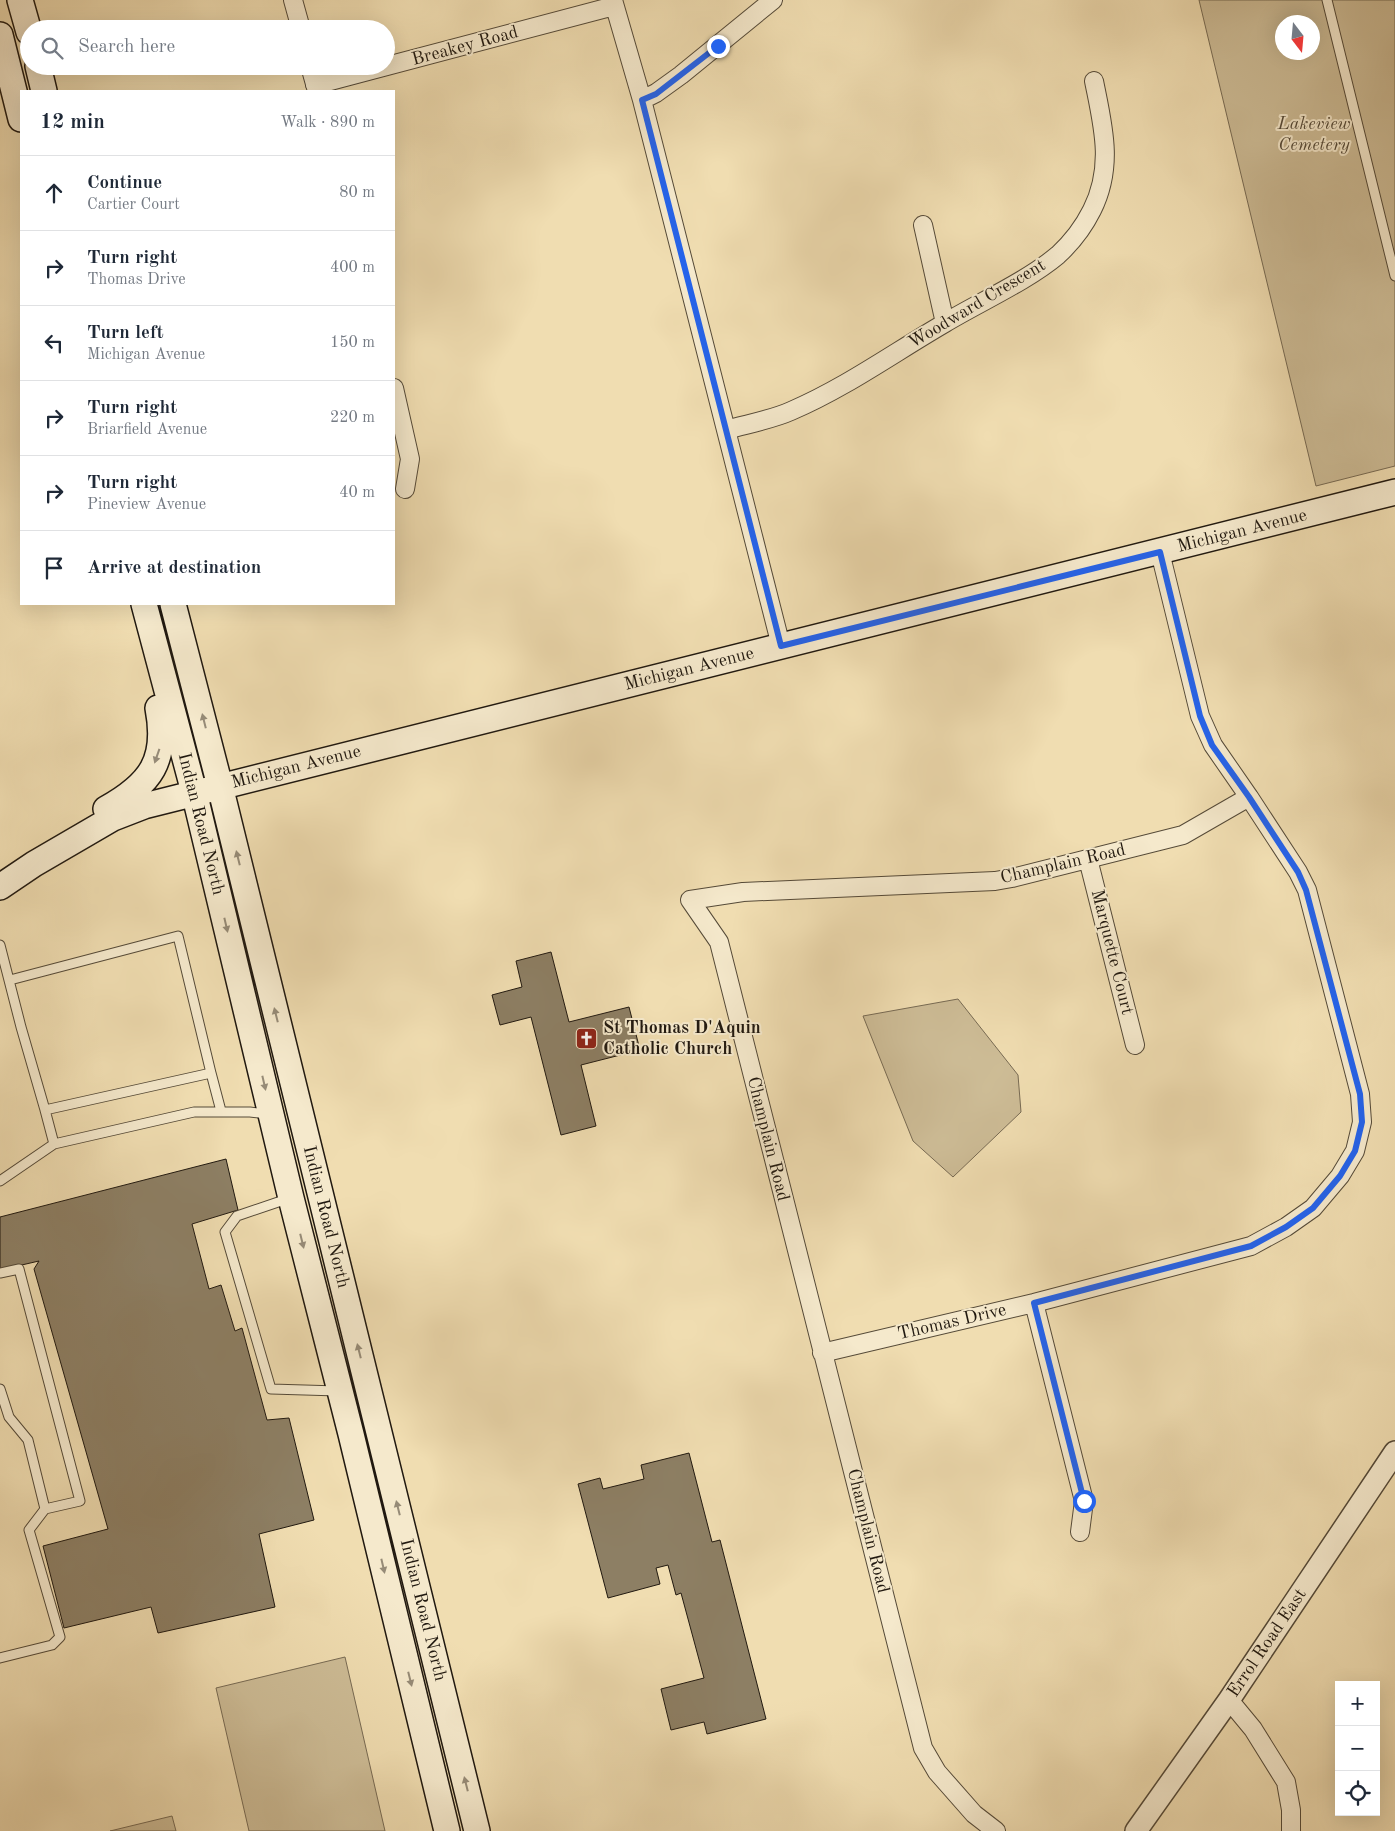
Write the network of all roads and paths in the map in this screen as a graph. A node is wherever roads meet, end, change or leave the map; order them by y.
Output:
1 (20, 0) edge
2 (293, 0) edge
3 (773, 0) edge
4 (1328, 0) edge
5 (614, 3) edge
6 (26, 20) edge
7 (299, 20) edge
8 (0, 35) edge
9 (395, 65) edge
10 (40, 75) edge
11 (312, 75) edge
12 (362, 75) edge
13 (1094, 81) dead end
14 (316, 88) edge
15 (44, 90) edge
16 (642, 100) junction
17 (20, 115) edge
18 (923, 225) dead end
19 (1395, 276) edge
20 (944, 323) junction
21 (395, 392) edge
22 (726, 430) junction
23 (405, 489) dead end
24 (1395, 492) edge
25 (1160, 552) junction
26 (144, 605) edge
27 (173, 605) edge
28 (152, 638) junction
29 (781, 646) junction
30 (220, 786) junction
31 (194, 792) junction
32 (1249, 797) junction
33 (1088, 859) junction
34 (34, 864) junction
35 (0, 887) edge
36 (0, 945) edge
37 (10, 980) junction
38 (1135, 1045) dead end
39 (211, 1073) junction
40 (46, 1110) junction
41 (221, 1111) junction
42 (271, 1114) junction
43 (54, 1144) junction
44 (0, 1181) edge
45 (291, 1198) junction
46 (0, 1273) edge
47 (1034, 1303) junction
48 (822, 1353) junction
49 (0, 1389) edge
50 (340, 1391) junction
51 (1395, 1452) edge
52 (45, 1509) junction
53 (1080, 1532) dead end
54 (0, 1658) edge
55 (1229, 1700) junction
56 (447, 1831) edge
57 (477, 1831) edge
58 (996, 1831) edge
59 (1136, 1831) edge
60 (1291, 1831) edge

1 - 6 main road
2 - 7 street
3 - 16 street
4 - 19 lane
5 - 9 street, Breakey Road
5 - 16 street
8 - 17 main road
10 - 15 main road
11 - 14 street
12 - 14 street, Breakey Road
13 - 20 street, Woodward Crescent
16 - 22 street
18 - 20 street
20 - 22 street, Woodward Crescent
21 - 23 street
22 - 29 street
24 - 25 main road, Michigan Avenue
25 - 29 main road, Michigan Avenue
25 - 32 street, Thomas Drive
26 - 28 main road, Indian Road North
30 -> 27 main road, Indian Road North
28 - 31 main road, Indian Road North
28 -> 34 main road
29 - 30 main road, Michigan Avenue
30 - 31 main road, Michigan Avenue
57 -> 30 main road, Indian Road North
31 - 34 main road, Michigan Avenue
31 -> 42 main road, Indian Road North
32 - 33 street, Champlain Road
32 - 47 street, Thomas Drive
33 - 38 street, Marquette Court
33 - 48 street, Champlain Road
34 - 35 main road, Michigan Avenue
36 - 37 lane
37 - 39 lane
37 - 40 lane
39 - 40 lane
39 - 41 lane
40 - 43 lane
41 - 42 lane
41 - 43 lane
42 - 45 main road, Indian Road North
43 - 44 lane
45 -> 50 main road, Indian Road North
45 - 50 lane
46 - 52 lane
47 - 48 street, Thomas Drive
47 - 53 street
48 - 58 street, Champlain Road
49 - 52 lane
50 -> 56 main road, Indian Road North
51 - 55 street, Errol Road East
52 - 54 lane
55 - 59 street, Errol Road East
55 - 60 street

